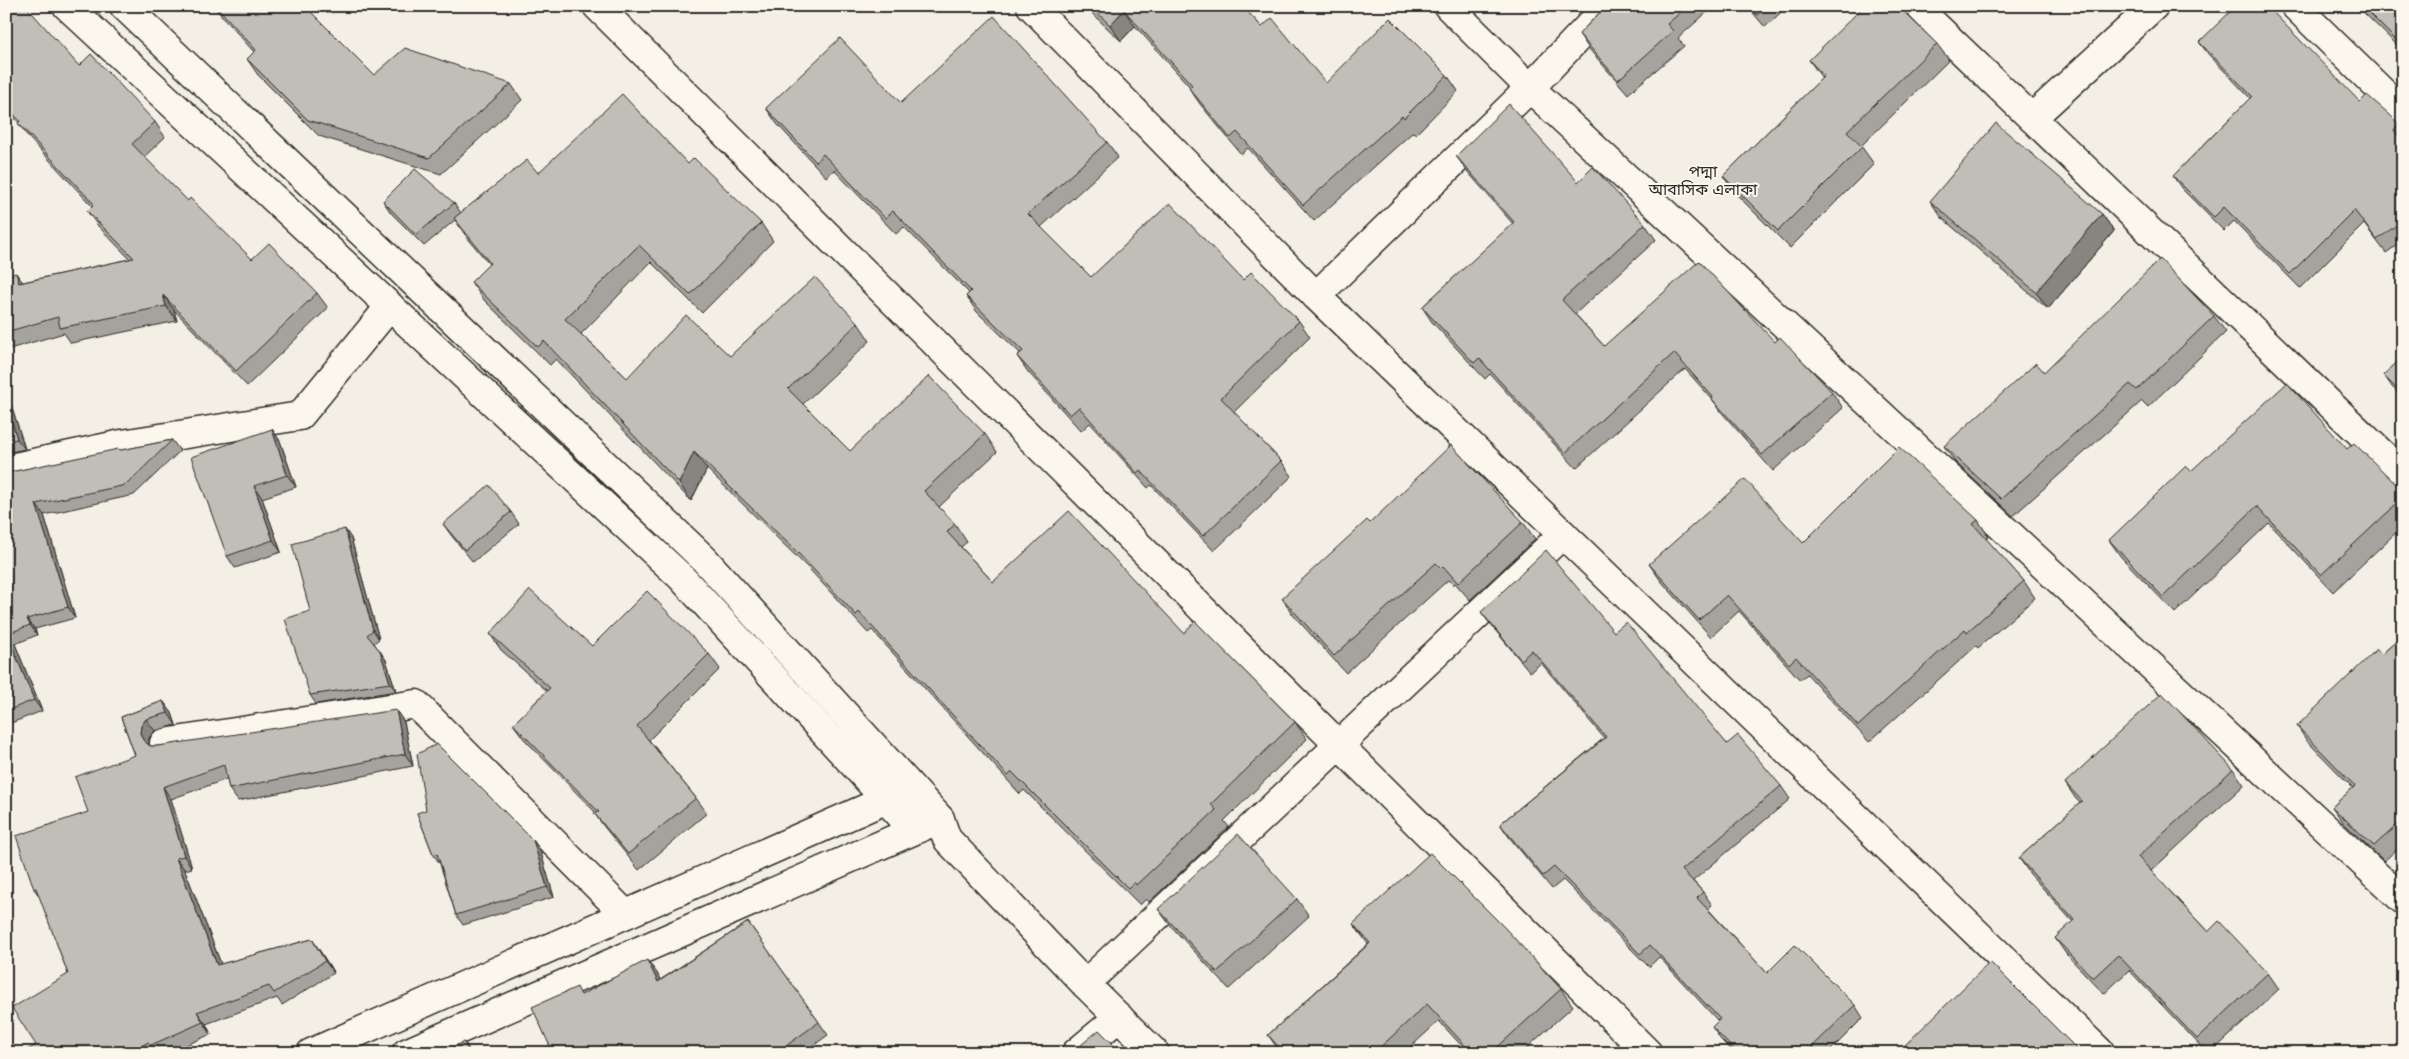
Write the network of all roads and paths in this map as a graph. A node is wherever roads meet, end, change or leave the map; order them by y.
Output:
1 (67, 6) edge
2 (124, 6) edge
3 (597, 6) edge
4 (1030, 6) edge
5 (1448, 6) edge
6 (1608, 6) edge
7 (1915, 6) edge
8 (2154, 6) edge
9 (2295, 6) edge
10 (1530, 88) junction
11 (2403, 112) edge
12 (2032, 118) junction
13 (1316, 296) junction
14 (390, 306) junction
15 (6, 469) edge
16 (2403, 474) edge
17 (1563, 534) junction
18 (164, 743) edge
19 (1339, 745) junction
20 (912, 788) junction
21 (886, 799) junction
22 (944, 829) junction
23 (914, 830) junction
24 (2403, 900) edge
25 (625, 914) junction
26 (1085, 984) junction
27 (1120, 1018) junction
28 (312, 1053) edge
29 (406, 1053) edge
30 (1076, 1053) edge
31 (1155, 1053) edge
32 (1648, 1053) edge
33 (2101, 1053) edge

1 - 14 street
2 - 20 street
3 - 19 street
4 - 13 street
5 - 10 street
6 - 10 street
7 - 12 street
8 - 12 street
9 - 11 street
10 - 13 street
10 - 24 street
12 - 16 street
13 - 17 street
14 - 15 street
14 - 21 street
17 - 19 street
17 - 33 street
18 - 25 street
19 - 26 street
19 - 32 street
20 - 21 street
20 - 22 street
21 - 23 street
21 - 25 street
22 - 23 street
22 - 26 street
23 - 29 street
25 - 28 street
26 - 27 street
27 - 30 street
27 - 31 street

